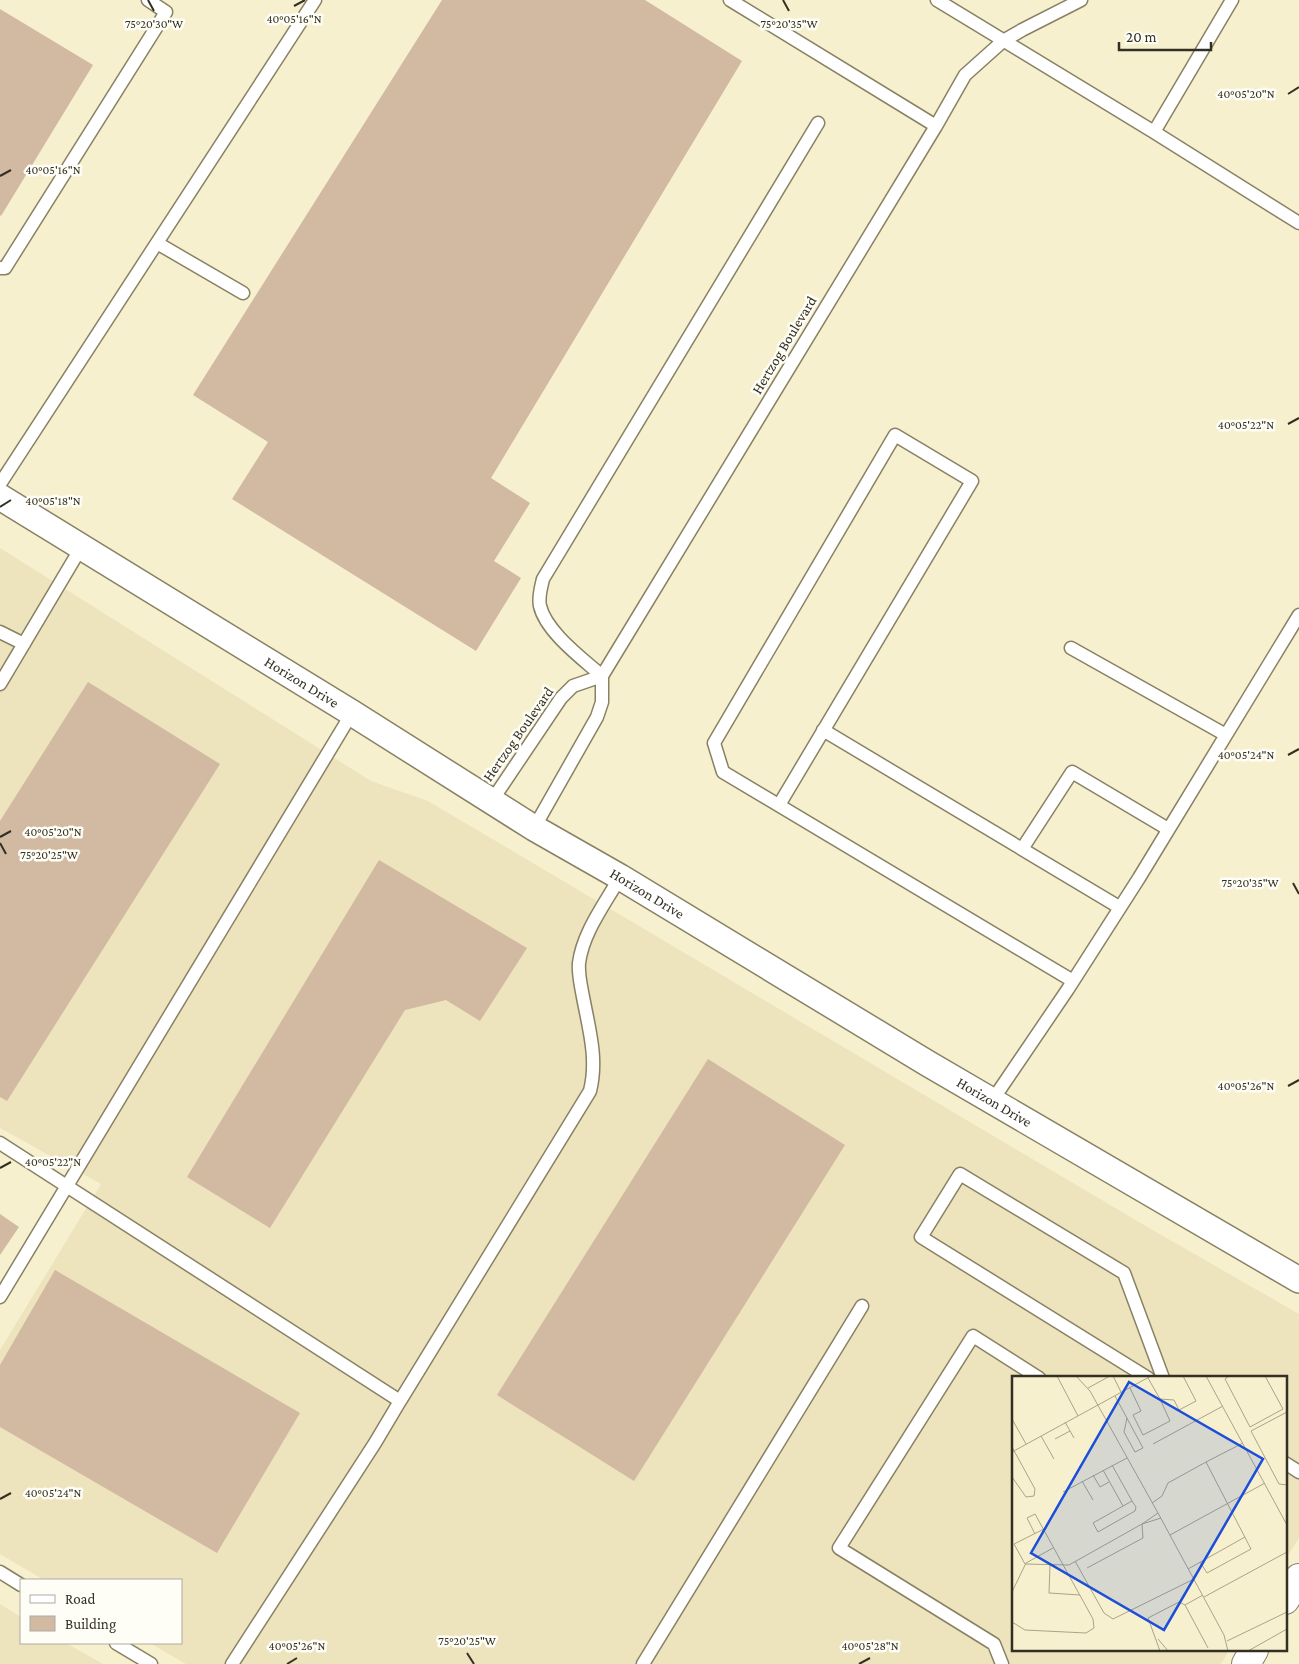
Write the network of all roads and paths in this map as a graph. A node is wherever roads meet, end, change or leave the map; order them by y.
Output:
1 (148, 0) edge
2 (315, 0) edge
3 (730, 0) edge
4 (937, 0) edge
5 (1081, 0) edge
6 (1232, 0) edge
7 (1003, 41) junction
8 (818, 123) dead end
9 (936, 126) junction
10 (1154, 132) junction
11 (1299, 223) edge
12 (157, 244) junction
13 (0, 268) edge
14 (242, 293) dead end
15 (0, 484) edge
16 (0, 497) edge
17 (82, 546) junction
18 (1299, 615) edge
19 (0, 632) edge
20 (24, 644) junction
21 (1071, 648) dead end
22 (602, 676) junction
23 (0, 684) edge
24 (352, 713) junction
25 (823, 730) junction
26 (1226, 735) junction
27 (491, 802) junction
28 (779, 805) junction
29 (534, 828) junction
30 (1168, 829) junction
31 (1022, 848) junction
32 (620, 878) junction
33 (1119, 907) junction
34 (1073, 981) junction
35 (992, 1101) junction
36 (0, 1143) edge
37 (67, 1186) junction
38 (1299, 1280) edge
39 (0, 1296) edge
40 (862, 1306) dead end
41 (1036, 1376) edge
42 (1145, 1376) edge
43 (1162, 1376) edge
44 (400, 1401) junction
45 (1286, 1464) edge
46 (1299, 1472) edge
47 (0, 1572) edge
48 (1299, 1578) edge
49 (20, 1584) edge
50 (1286, 1598) edge
51 (118, 1644) edge
52 (1253, 1652) edge
53 (150, 1664) edge
54 (232, 1664) edge
55 (643, 1664) edge
56 (1002, 1664) edge
57 (1246, 1664) edge

1 - 13 lane
2 - 12 lane
3 - 9 lane
4 - 7 lane
5 - 7 lane, Hertzog Boulevard
6 - 10 lane
7 - 9 lane, Hertzog Boulevard
7 - 10 lane
8 - 22 lane
9 - 22 lane, Hertzog Boulevard
10 - 11 lane
12 - 14 lane
12 - 15 lane
16 - 17 street, Horizon Drive
17 - 20 lane
17 - 24 street, Horizon Drive
18 - 26 lane
19 - 20 lane
20 - 23 lane
21 - 26 lane
22 - 27 lane, Hertzog Boulevard
22 - 29 lane
24 - 27 street, Horizon Drive
24 - 37 lane
25 - 28 lane
25 - 28 lane
25 - 31 lane
26 - 30 lane
27 - 29 street, Horizon Drive
28 - 34 lane
29 - 32 street, Horizon Drive
30 - 31 lane
30 - 33 lane
31 - 33 lane
32 - 35 street, Horizon Drive
32 - 44 lane
33 - 34 lane
34 - 35 lane
35 - 38 street, Horizon Drive
36 - 37 lane
37 - 39 lane
37 - 44 lane
40 - 55 lane
41 - 56 lane
42 - 43 lane
44 - 54 lane
45 - 46 lane
47 - 49 lane
48 - 50 street
51 - 53 lane
52 - 57 street

